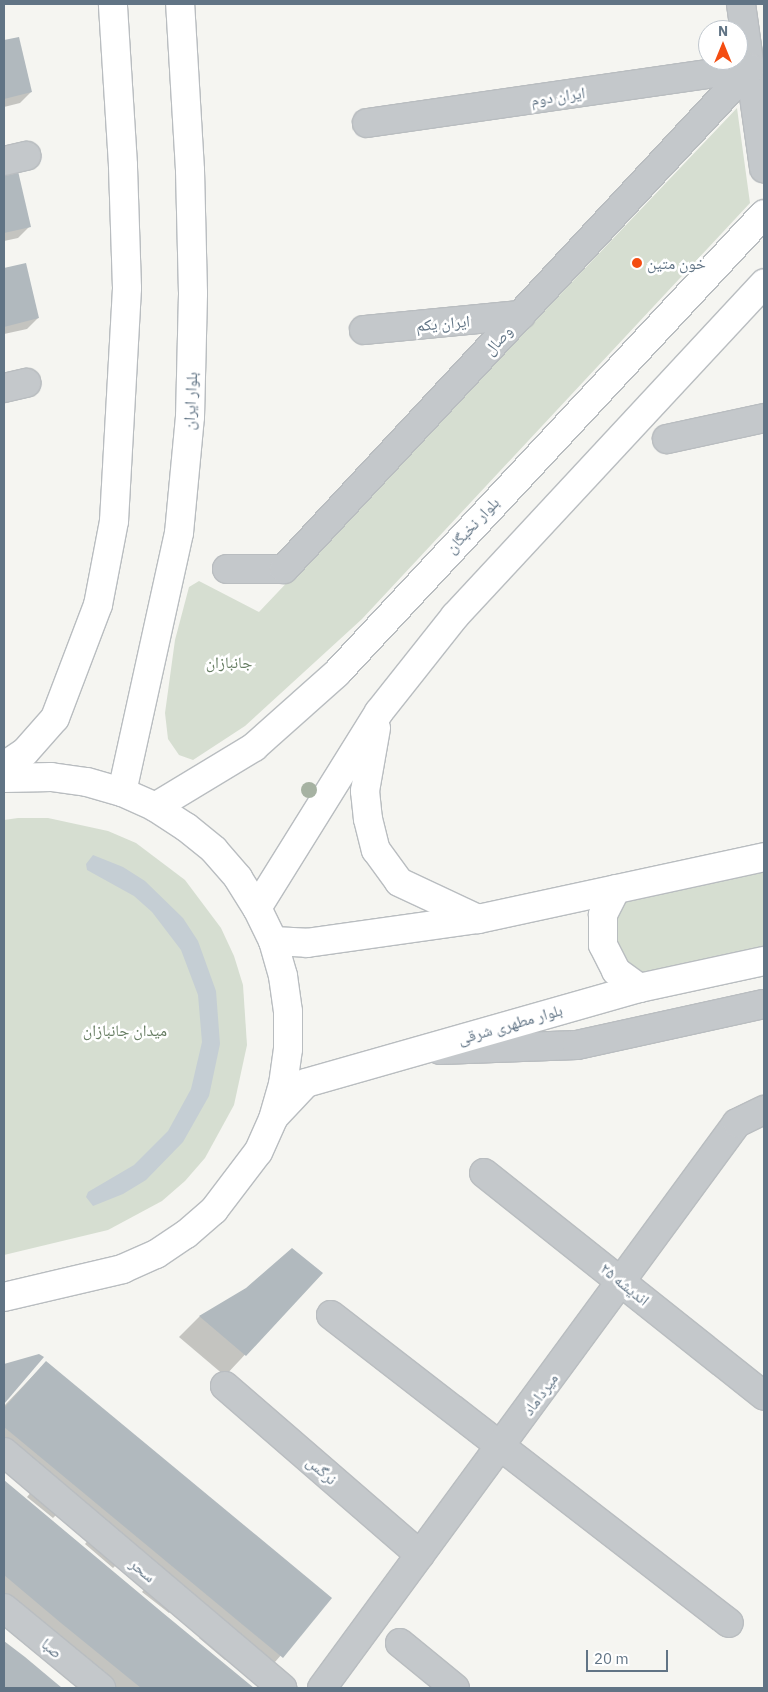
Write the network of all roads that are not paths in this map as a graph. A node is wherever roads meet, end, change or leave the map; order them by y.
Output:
1 (113, 4) edge
2 (180, 4) edge
3 (741, 4) edge
4 (750, 68) junction
5 (367, 124) dead end
6 (764, 168) edge
7 (764, 214) edge
8 (764, 284) edge
9 (521, 315) junction
10 (364, 330) dead end
11 (764, 418) edge
12 (667, 439) dead end
13 (227, 569) dead end
14 (379, 712) junction
15 (4, 766) edge
16 (4, 778) edge
17 (122, 792) junction
18 (155, 807) junction
19 (764, 857) edge
20 (616, 889) junction
21 (257, 908) junction
22 (478, 919) junction
23 (272, 941) junction
24 (764, 961) edge
25 (639, 988) junction
26 (764, 1004) edge
27 (414, 1051) junction
28 (764, 1110) edge
29 (272, 1119) junction
30 (484, 1173) dead end
31 (621, 1281) junction
32 (4, 1297) edge
33 (331, 1315) dead end
34 (225, 1386) dead end
35 (764, 1396) edge
36 (502, 1446) junction
37 (4, 1452) edge
38 (420, 1555) junction
39 (4, 1608) edge
40 (729, 1623) dead end
41 (400, 1643) dead end
42 (100, 1688) edge
43 (282, 1688) edge
44 (322, 1688) edge
45 (455, 1688) edge

1 - 15 main road
2 - 17 main road, بلوار ایران
3 - 4 street
4 - 5 street, ایران دوم
4 - 6 street
4 - 9 street, وصال
7 - 18 main road, بلوار نخبگان
8 - 14 main road
9 - 10 street, ایران یکم
9 - 13 street, وصال
11 - 12 street
14 - 21 main road
14 - 22 main road
16 - 17 main road
17 - 18 main road
18 - 21 main road
19 - 20 main road
20 - 22 main road
20 - 25 main road
21 - 23 main road
22 - 23 main road
23 - 29 main road
24 - 25 main road, بلوار مطهری شرقی
25 - 27 main road, بلوار مطهری شرقی
26 - 27 street
27 - 29 main road, بلوار مطهری شرقی
28 - 31 street, میرداماد
29 - 32 main road
30 - 31 street, اندیشه ۲۵
31 - 35 street, اندیشه ۲۵
31 - 36 street, میرداماد
33 - 36 street
34 - 38 street, نرگس
36 - 38 street, میرداماد
36 - 40 street
37 - 43 street, سحر
38 - 44 street, میرداماد
39 - 42 street, صبا
41 - 45 street

